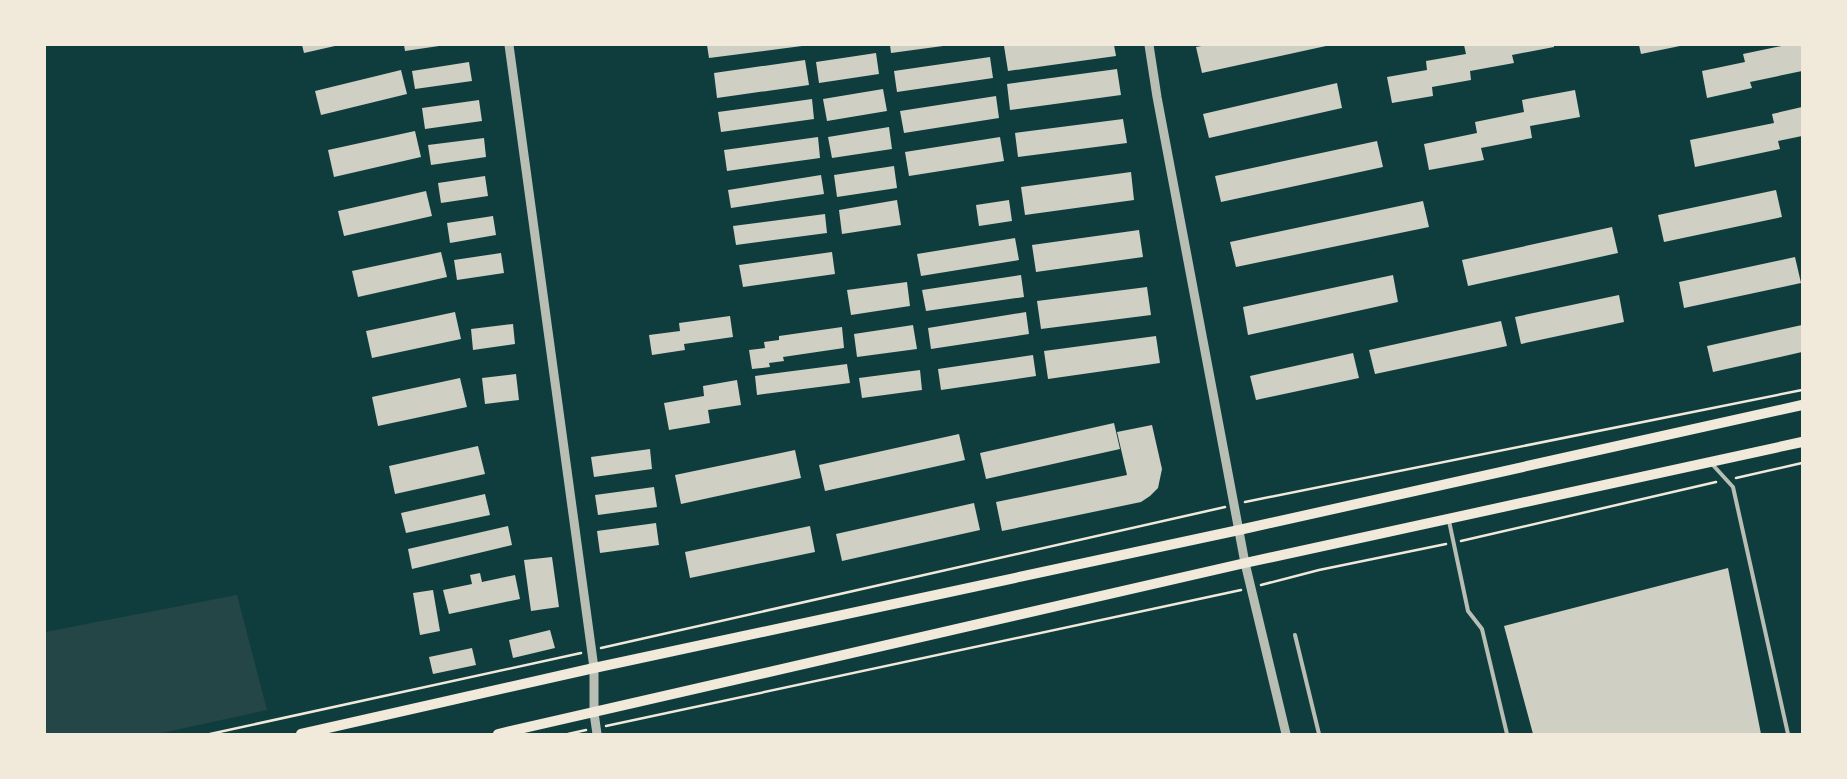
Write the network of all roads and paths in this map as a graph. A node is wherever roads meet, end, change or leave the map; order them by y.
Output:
1 (509, 45) edge
2 (1149, 45) edge
3 (1802, 390) edge
4 (1802, 405) edge
5 (1802, 442) edge
6 (1709, 462) junction
7 (1802, 463) edge
8 (1727, 480) junction
9 (1234, 504) junction
10 (1448, 519) junction
11 (1239, 530) junction
12 (1454, 542) junction
13 (1245, 563) junction
14 (1251, 588) junction
15 (1295, 635) dead end
16 (591, 650) junction
17 (594, 668) junction
18 (594, 713) junction
19 (596, 731) edge
20 (210, 734) edge
21 (301, 734) edge
22 (498, 734) edge
23 (568, 734) edge
24 (1286, 734) edge
25 (1319, 734) edge
26 (1507, 734) edge
27 (1788, 734) edge

1 - 16 street
2 - 9 street
3 - 9 path
4 - 11 main road
5 - 6 main road
6 - 8 lane
6 - 10 main road
7 - 8 path
8 - 12 path
8 - 27 lane
9 - 11 street
9 - 16 path
10 - 12 lane
10 - 13 main road
11 - 13 street
11 - 17 main road
12 - 14 path
12 - 26 lane
13 - 14 street
13 - 18 main road
14 - 19 path
14 - 24 street
15 - 25 lane
16 - 17 street
16 - 20 path
17 - 18 street
17 - 21 main road
18 - 19 street
18 - 22 main road
19 - 23 path

